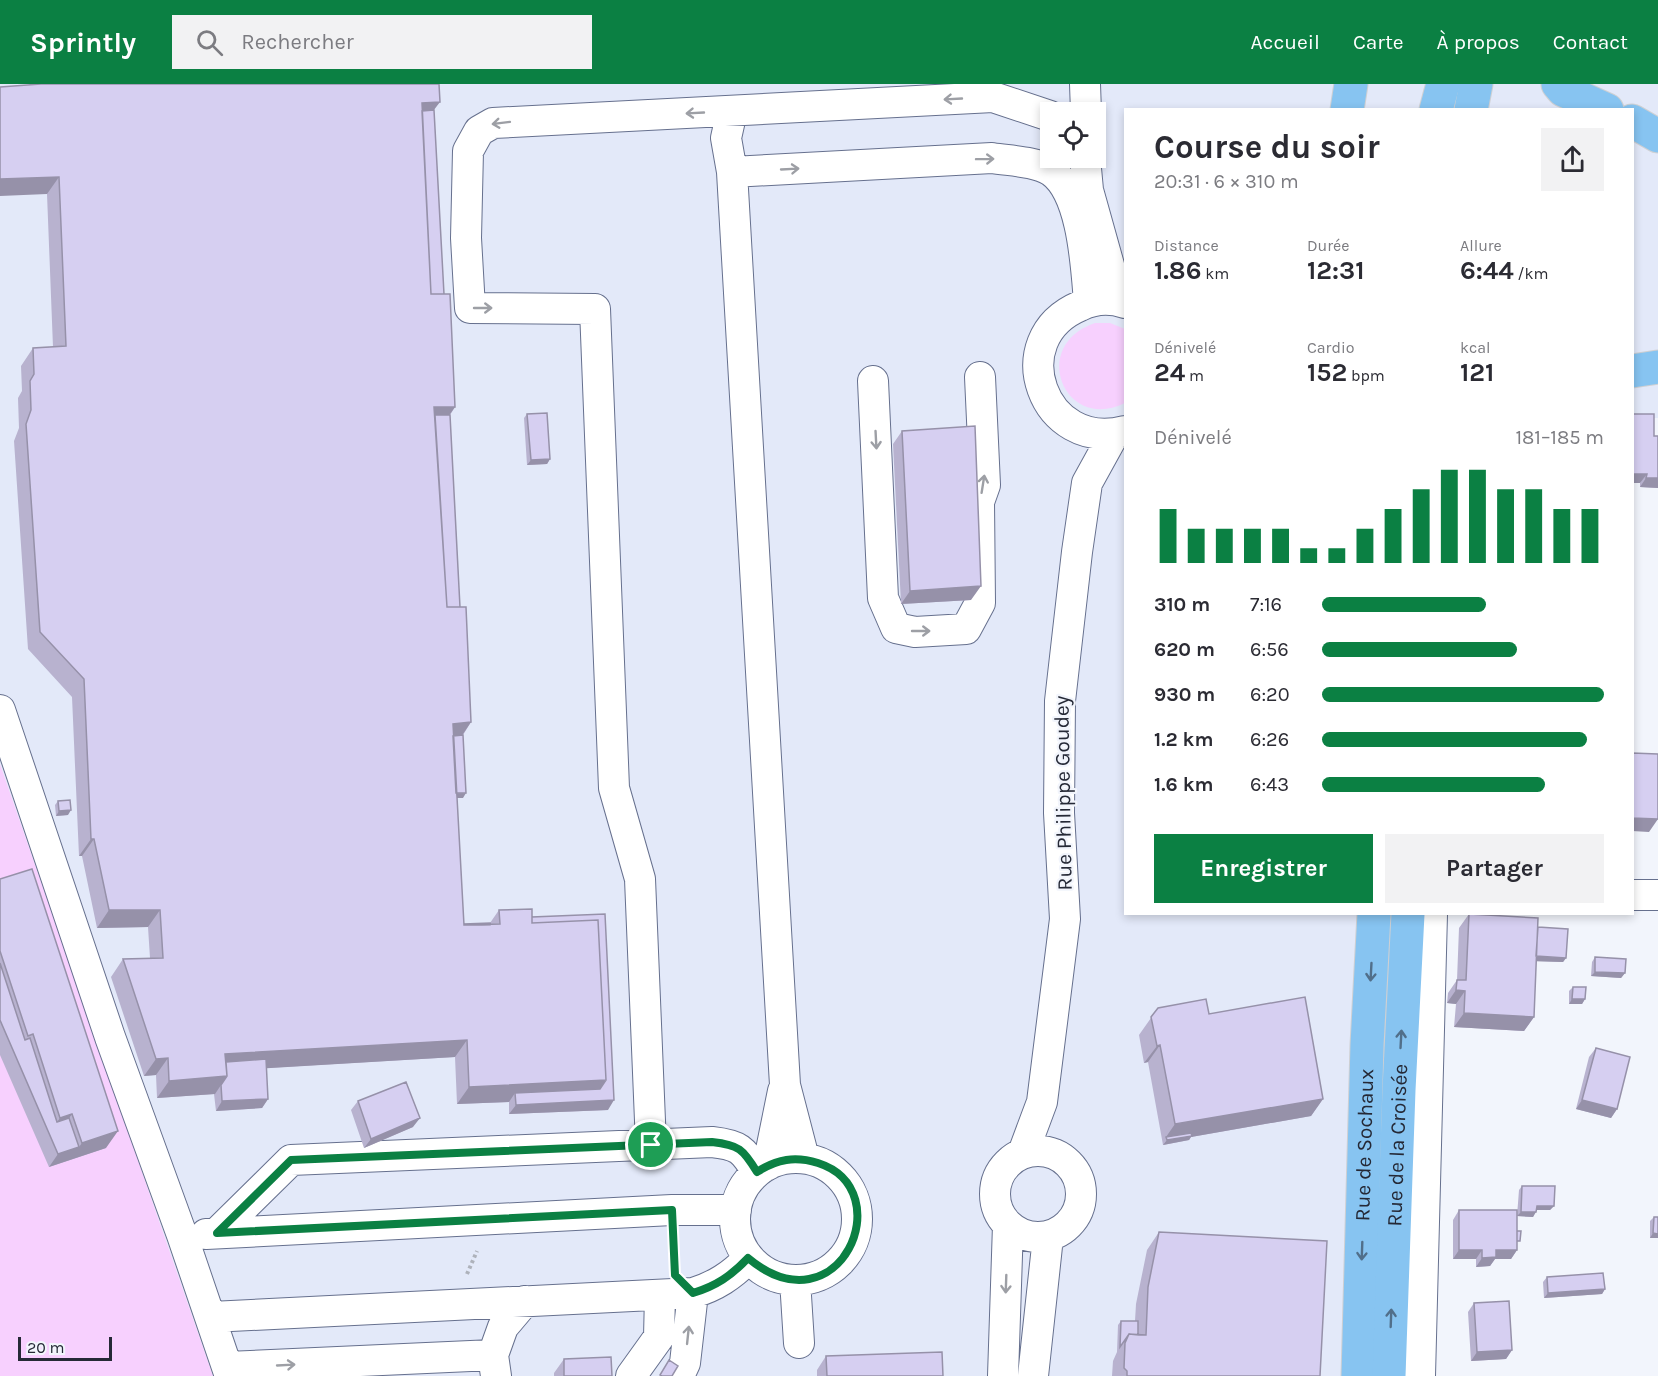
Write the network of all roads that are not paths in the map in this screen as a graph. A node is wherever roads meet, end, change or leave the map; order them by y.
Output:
1 (1021, 84) edge
2 (1085, 84) edge
3 (1351, 84) edge
4 (1443, 84) edge
5 (1476, 84) edge
6 (1558, 84) edge
7 (993, 97) junction
8 (1086, 102) edge
9 (1347, 108) edge
10 (1437, 108) edge
11 (1471, 108) edge
12 (1603, 108) edge
13 (732, 111) junction
14 (1040, 113) edge
15 (1634, 122) edge
16 (1658, 136) edge
17 (1634, 147) edge
18 (1658, 153) edge
19 (1085, 168) edge
20 (732, 172) junction
21 (1089, 302) junction
22 (1122, 302) edge
23 (1658, 367) edge
24 (1634, 371) edge
25 (980, 377) dead end
26 (873, 381) dead end
27 (1068, 423) junction
28 (1120, 432) edge
29 (1087, 483) junction
30 (0, 710) edge
31 (1634, 895) edge
32 (1658, 896) edge
33 (1374, 915) edge
34 (1408, 915) edge
35 (1432, 915) edge
36 (784, 1085) junction
37 (1042, 1102) junction
38 (651, 1145) junction
39 (1023, 1153) junction
40 (1057, 1155) junction
41 (804, 1158) junction
42 (763, 1169) junction
43 (736, 1210) junction
44 (1008, 1225) junction
45 (217, 1233) junction
46 (182, 1235) junction
47 (1048, 1237) junction
48 (748, 1258) junction
49 (795, 1280) junction
50 (693, 1293) junction
51 (660, 1295) junction
52 (525, 1301) junction
53 (211, 1317) junction
54 (800, 1343) dead end
55 (495, 1366) edge
56 (229, 1372) edge
57 (631, 1376) edge
58 (679, 1376) edge
59 (1003, 1376) edge
60 (1034, 1376) edge
61 (1358, 1376) edge
62 (1389, 1376) edge
63 (1420, 1376) edge

1 - 7 street
2 - 8 street
3 - 9 main road
4 - 10 main road
5 - 11 main road
6 - 12 main road
7 -> 13 street
7 - 14 street
13 - 20 street
13 -> 38 street
15 - 16 main road
17 - 18 main road
19 - 22 street
20 -> 21 street
20 - 36 street
21 - 22 street
21 - 27 street
23 - 24 main road
26 -> 25 street
27 - 28 street
27 - 29 street, Rue Philippe Goudey
28 - 29 street, Rue Philippe Goudey
29 - 37 street, Rue Philippe Goudey
30 - 46 street
31 - 32 street
33 -> 61 main road, Rue de Sochaux
62 -> 34 main road, Rue de la Croisée
35 - 63 street
36 - 41 street
36 - 42 street
37 - 39 street, Rue Philippe Goudey
37 - 40 street, Rue Philippe Goudey
38 - 42 street
38 - 45 street
39 - 40 street
39 - 44 street
40 - 47 street
41 - 42 street
41 - 49 street
42 - 43 street
43 - 45 street
43 - 48 street
44 - 47 street
44 -> 59 street
45 - 46 street
46 - 53 street
47 - 60 street
48 - 49 street
48 - 50 street
49 - 54 street
50 - 51 street
58 -> 50 street
51 - 52 street
51 - 57 street
52 - 53 street
52 - 55 street
53 - 56 street
56 -> 55 street

